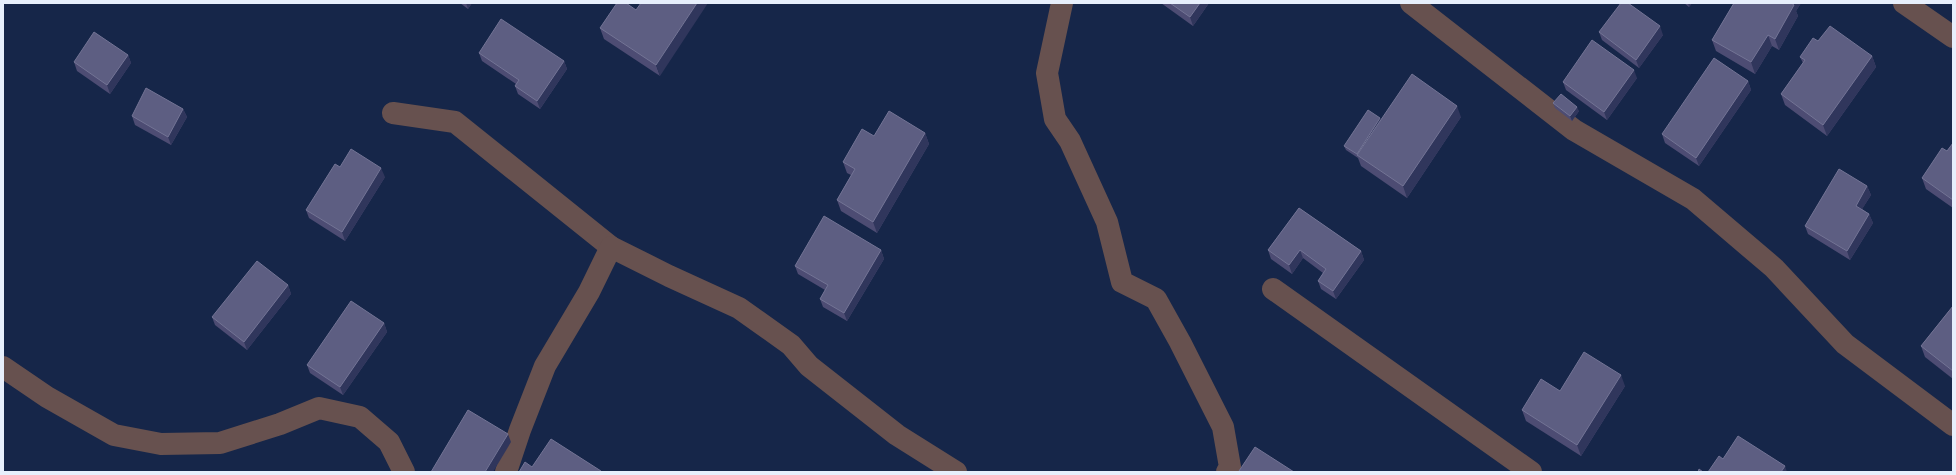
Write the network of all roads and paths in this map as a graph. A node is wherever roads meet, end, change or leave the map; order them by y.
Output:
1 (1062, 3) edge
2 (1411, 3) edge
3 (1904, 3) edge
4 (1953, 37) edge
5 (393, 112) dead end
6 (611, 247) junction
7 (1273, 289) dead end
8 (3, 366) edge
9 (1953, 425) edge
10 (404, 472) edge
11 (506, 472) edge
12 (956, 472) edge
13 (1227, 472) edge
14 (1531, 472) edge

1 - 13 street
2 - 9 street
3 - 4 street
5 - 6 street
6 - 11 street
6 - 12 street
7 - 14 street
8 - 10 street

